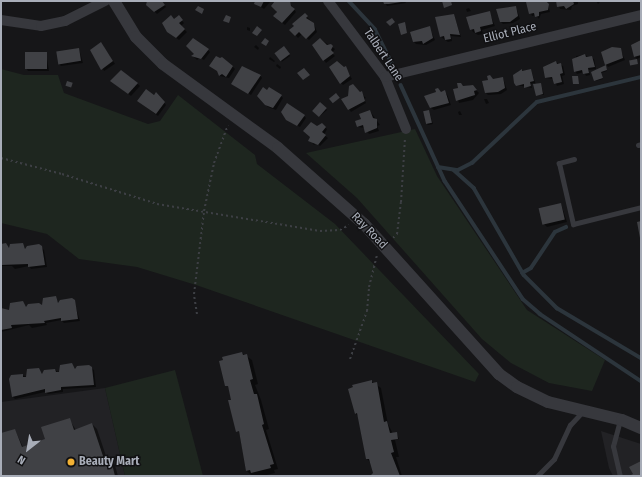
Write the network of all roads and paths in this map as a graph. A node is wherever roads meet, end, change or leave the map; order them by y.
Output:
1 (105, 1) edge
2 (114, 1) edge
3 (328, 1) edge
4 (641, 15) edge
5 (1, 20) edge
6 (385, 77) junction
7 (234, 116) junction
8 (406, 129) joint
9 (1, 158) edge
10 (574, 159) dead end
11 (641, 207) edge
12 (204, 211) junction
13 (359, 220) junction
14 (392, 239) dead end
15 (377, 254) dead end
16 (197, 314) dead end
17 (350, 358) dead end
18 (582, 412) junction
19 (620, 420) junction
20 (641, 428) edge
21 (537, 476) edge
22 (620, 476) edge

1 - 5 street
2 - 7 street, Ray Road
3 - 6 street, Talbert Lane
4 - 6 street, Elliot Place
6 - 8 street, Talbert Lane
7 - 12 path
7 - 13 street, Ray Road
8 - 14 path
9 - 12 path
10 - 11 lane
12 - 13 path
12 - 16 path
13 - 18 street, Ray Road
15 - 17 path
18 - 19 street, Ray Road
18 - 21 lane
19 - 20 street, Ray Road
19 - 22 lane

